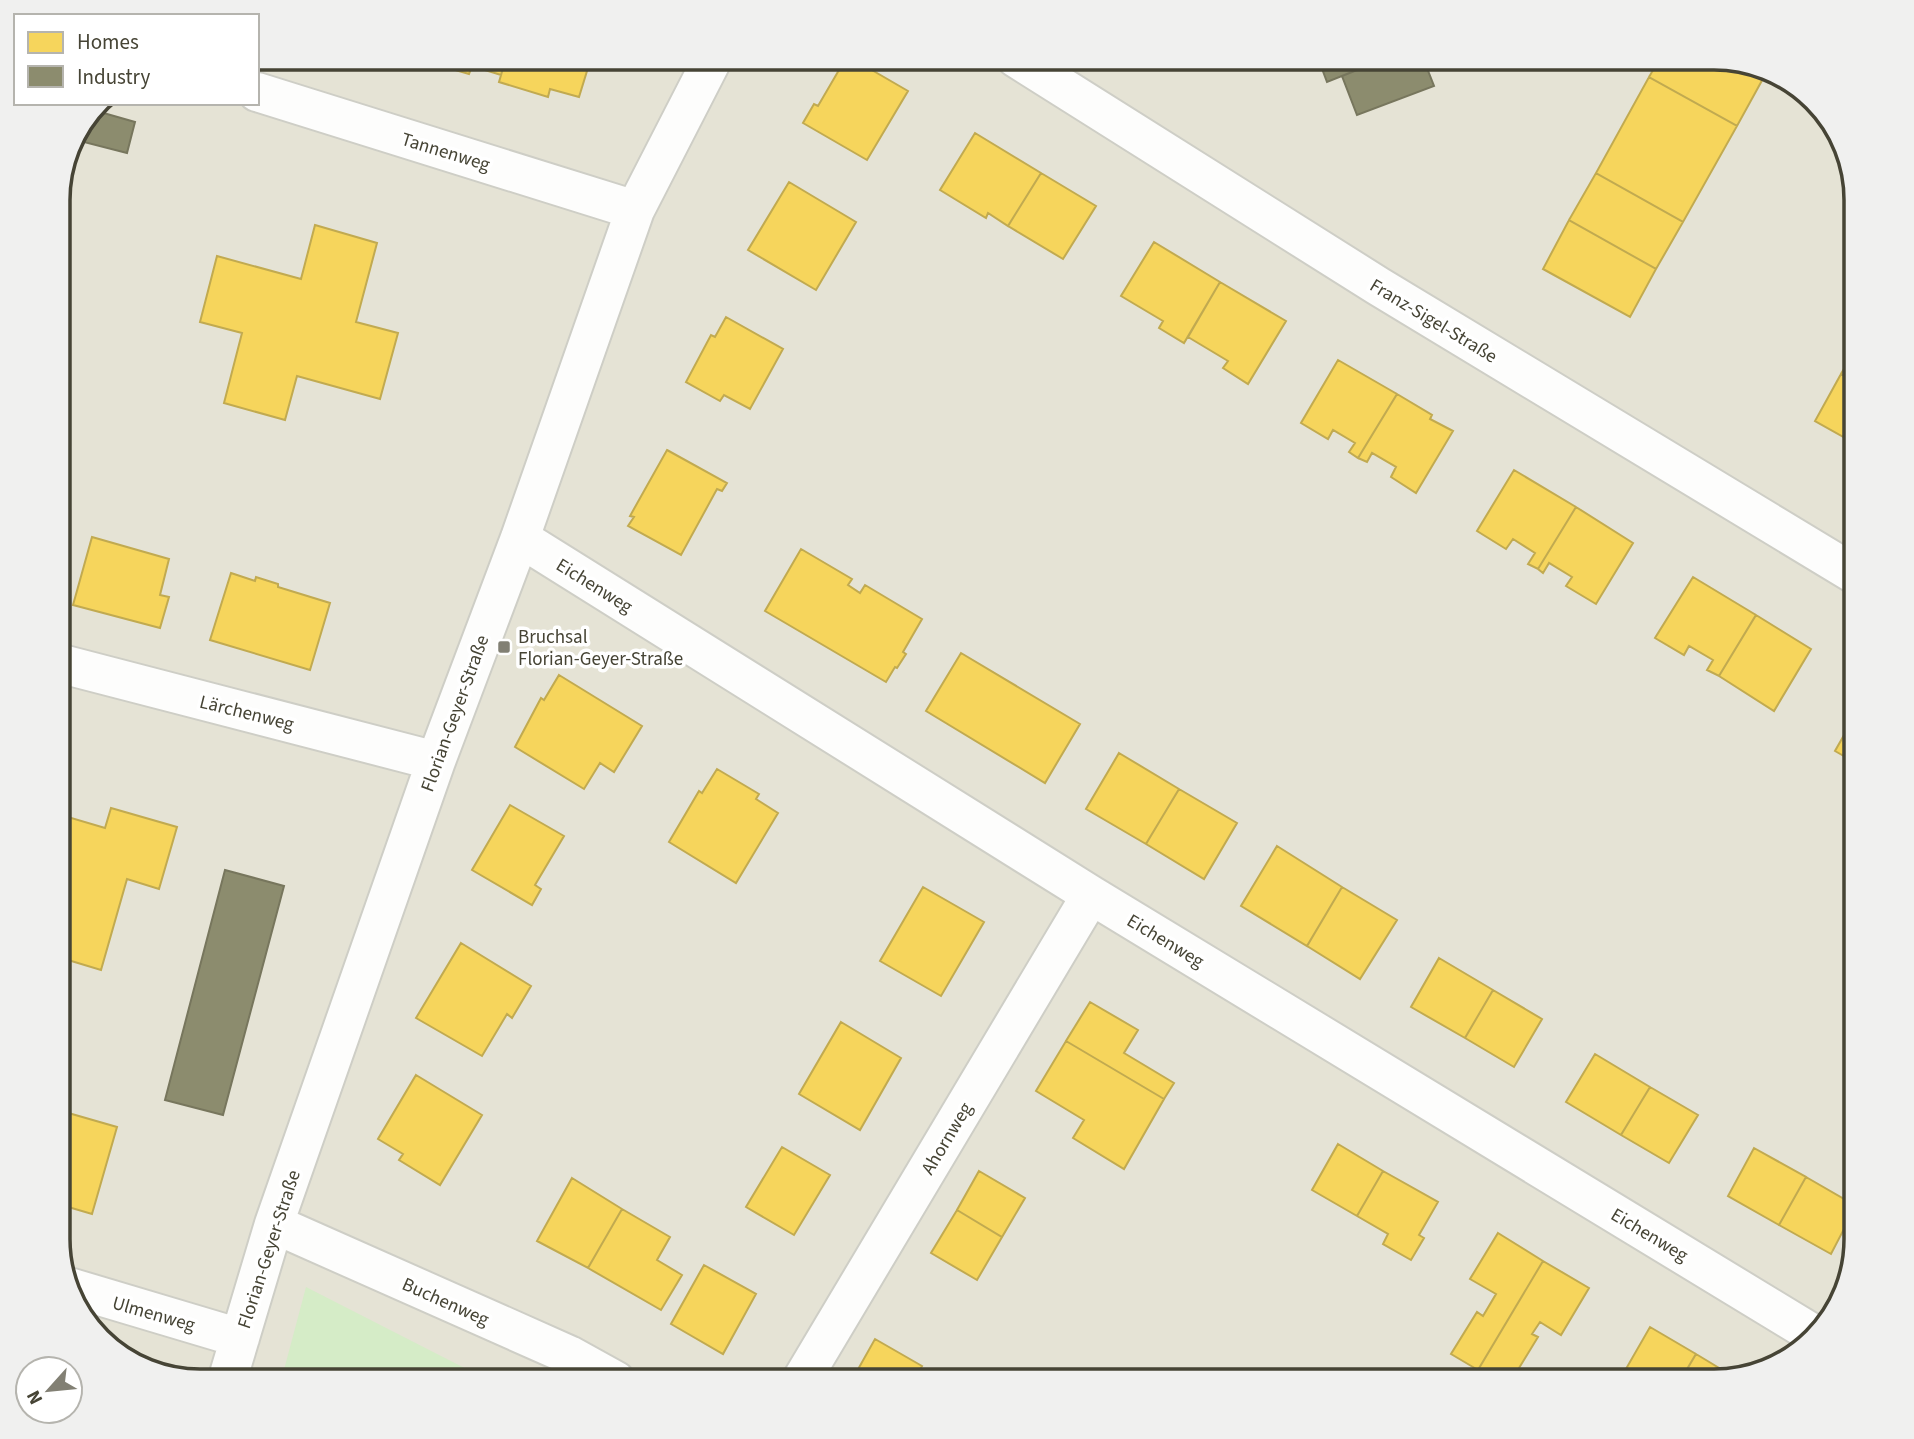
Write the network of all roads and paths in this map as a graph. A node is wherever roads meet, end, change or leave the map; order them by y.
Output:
1 (707, 70) edge
2 (1035, 70) edge
3 (259, 93) edge
4 (635, 210) junction
5 (520, 538) junction
6 (1844, 568) edge
7 (70, 666) edge
8 (436, 761) junction
9 (1091, 895) junction
10 (274, 1224) junction
11 (81, 1290) edge
12 (1807, 1330) edge
13 (240, 1338) junction
14 (231, 1369) edge
15 (594, 1369) edge
16 (808, 1369) edge

1 - 4 street, Florian-Geyer-Straße
2 - 6 street, Franz-Sigel-Straße
3 - 4 street, Tannenweg
4 - 5 street, Florian-Geyer-Straße
5 - 8 street, Florian-Geyer-Straße
5 - 9 street, Eichenweg
7 - 8 street, Lärchenweg
8 - 10 street, Florian-Geyer-Straße
9 - 12 street, Eichenweg
9 - 16 street, Ahornweg
10 - 13 street, Florian-Geyer-Straße
10 - 15 street, Buchenweg
11 - 13 street, Ulmenweg
13 - 14 street, Florian-Geyer-Straße

